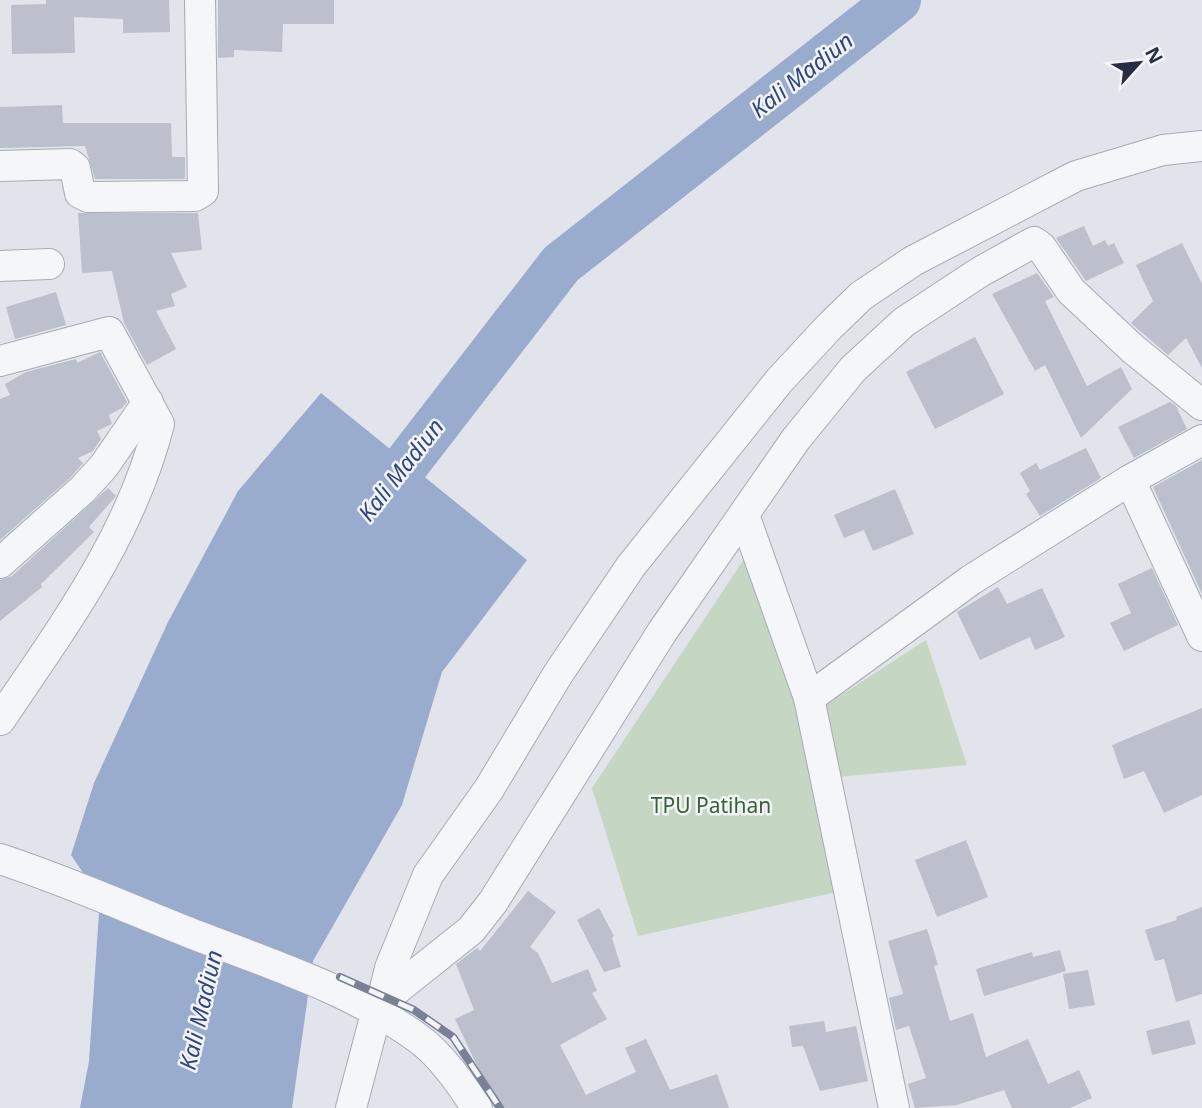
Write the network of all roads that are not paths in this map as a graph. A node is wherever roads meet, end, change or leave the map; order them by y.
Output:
1 (200, 0) edge
2 (1202, 146) edge
3 (0, 166) edge
4 (49, 264) dead end
5 (0, 266) edge
6 (0, 361) edge
7 (148, 402) junction
8 (1202, 405) edge
9 (1202, 440) edge
10 (1130, 480) junction
11 (744, 515) junction
12 (0, 563) edge
13 (1202, 636) edge
14 (809, 698) junction
15 (0, 720) edge
16 (0, 859) edge
17 (380, 1006) junction
18 (351, 1108) edge
19 (477, 1108) edge
20 (894, 1108) edge

1 - 3 street
2 - 17 street
4 - 5 street
6 - 7 street
7 - 12 street
7 - 15 street
8 - 11 street
9 - 10 street
10 - 13 street
10 - 14 street
11 - 14 street
11 - 17 street
14 - 20 street
16 - 17 street
17 - 18 street
17 - 19 street

